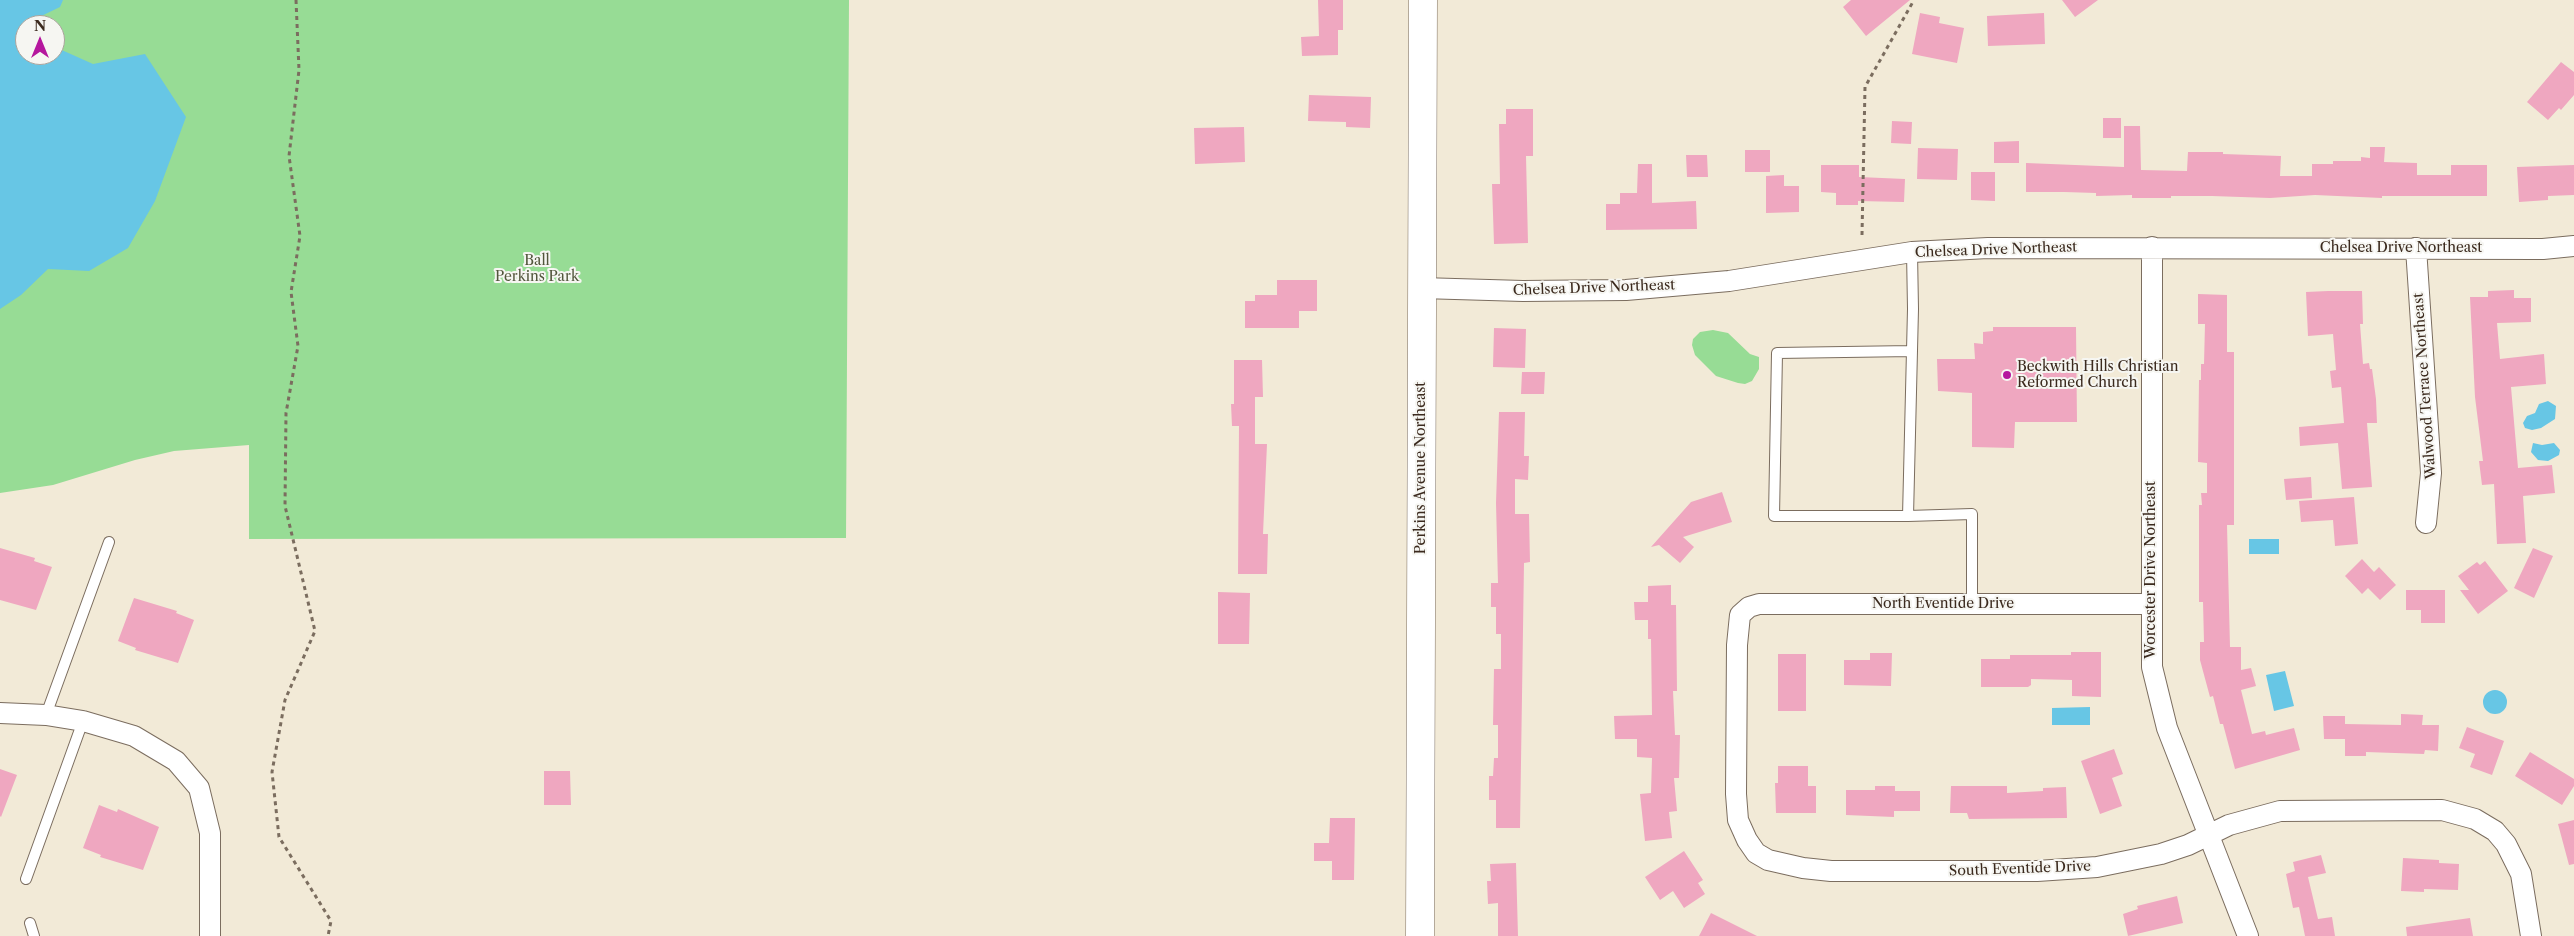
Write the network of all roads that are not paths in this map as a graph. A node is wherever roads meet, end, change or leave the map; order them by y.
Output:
1 (1423, 0) edge
2 (2574, 246) edge
3 (2152, 247) junction
4 (2416, 248) junction
5 (1912, 252) junction
6 (1421, 288) junction
7 (1912, 351) junction
8 (1908, 516) junction
9 (2426, 523) dead end
10 (109, 542) dead end
11 (1972, 604) junction
12 (2150, 604) junction
13 (0, 713) edge
14 (46, 715) junction
15 (83, 721) junction
16 (2210, 835) junction
17 (1756, 853) joint
18 (26, 879) dead end
19 (30, 923) dead end
20 (34, 936) edge
21 (210, 936) edge
22 (1420, 936) edge
23 (2248, 936) edge
24 (2531, 936) edge

1 - 6 street, Perkins Avenue Northeast
2 - 4 street, Chelsea Drive Northeast
3 - 4 street, Chelsea Drive Northeast
3 - 5 street, Chelsea Drive Northeast
3 - 12 street, Worcester Drive Northeast
4 - 9 street, Walwood Terrace Northeast
5 - 6 street, Chelsea Drive Northeast
5 - 7 lane
6 - 22 street, Perkins Avenue Northeast
7 - 8 lane
7 - 8 lane
8 - 11 lane
10 - 14 lane
11 - 12 street, North Eventide Drive
11 - 17 street, North Eventide Drive
12 - 16 street, Worcester Drive Northeast
13 - 14 street
14 - 15 street
15 - 18 lane
15 - 21 street
16 - 17 street, South Eventide Drive
16 - 23 street, Worcester Drive Northeast
16 - 24 street, South Eventide Drive
19 - 20 lane

